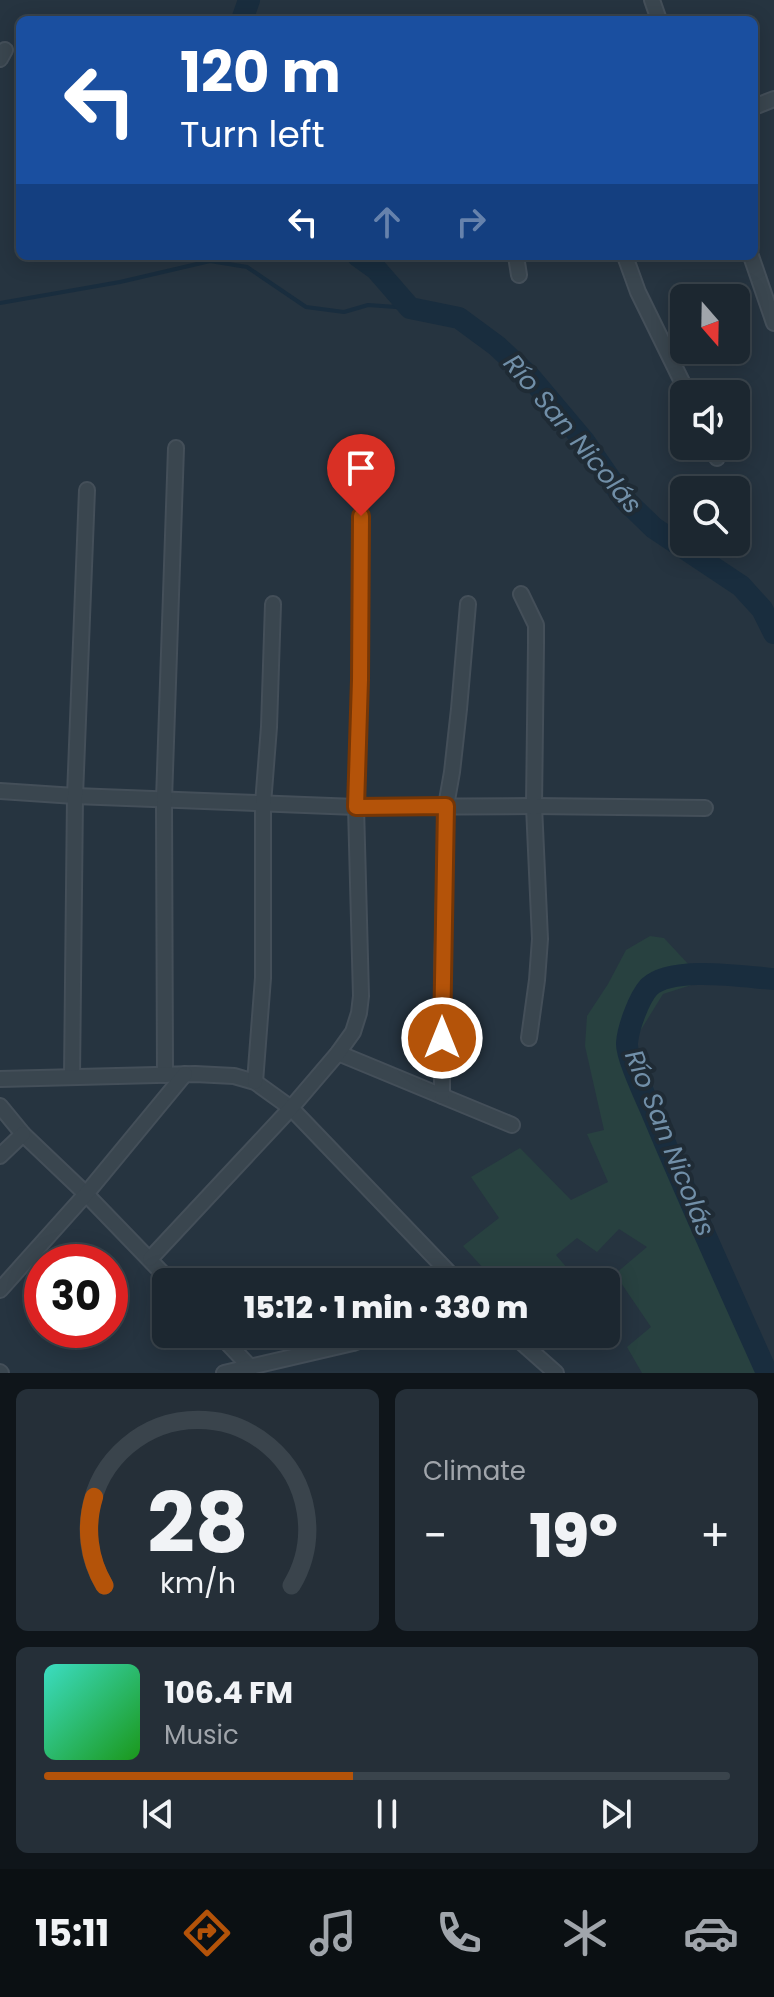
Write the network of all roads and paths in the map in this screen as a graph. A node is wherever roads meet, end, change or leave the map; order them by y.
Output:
1 (517, 260) edge
2 (626, 260) edge
3 (752, 260) edge
4 (519, 275) dead end
5 (774, 323) edge
6 (681, 380) edge
7 (176, 448) dead end
8 (87, 490) dead end
9 (361, 516) dead end
10 (521, 594) dead end
11 (273, 604) dead end
12 (468, 604) dead end
13 (0, 791) edge
14 (75, 796) junction
15 (164, 800) junction
16 (263, 804) junction
17 (446, 806) junction
18 (534, 806) junction
19 (356, 807) junction
20 (705, 808) dead end
21 (529, 1038) dead end
22 (338, 1053) junction
23 (185, 1074) junction
24 (165, 1075) junction
25 (72, 1077) junction
26 (0, 1079) edge
27 (255, 1082) junction
28 (442, 1096) junction
29 (0, 1106) edge
30 (291, 1108) junction
31 (512, 1125) dead end
32 (23, 1134) junction
33 (0, 1156) edge
34 (86, 1194) junction
35 (150, 1259) junction
36 (158, 1268) edge
37 (445, 1268) edge
38 (0, 1290) edge
39 (232, 1348) edge
40 (333, 1348) edge
41 (526, 1348) edge
42 (251, 1368) junction
43 (547, 1370) edge
44 (224, 1373) edge

1 - 4 street
2 - 6 street
3 - 5 street
7 - 15 street
8 - 14 street
9 - 19 street
10 - 18 street
11 - 16 street
12 - 17 street
13 - 14 street
14 - 15 street
14 - 25 street
15 - 16 street
15 - 24 street
16 - 19 street
16 - 27 street
17 - 18 street
17 - 19 street
17 - 28 street
18 - 20 street
18 - 21 street
19 - 22 street
22 - 28 street
22 - 30 street
23 - 24 street
23 - 27 street
23 - 34 street
24 - 25 street
25 - 26 street
27 - 30 street
28 - 31 street
29 - 32 street
30 - 35 street
30 - 37 street
32 - 33 street
32 - 34 street
34 - 35 street
34 - 38 street
35 - 36 street
39 - 42 street
40 - 42 street
41 - 43 street
42 - 44 street

